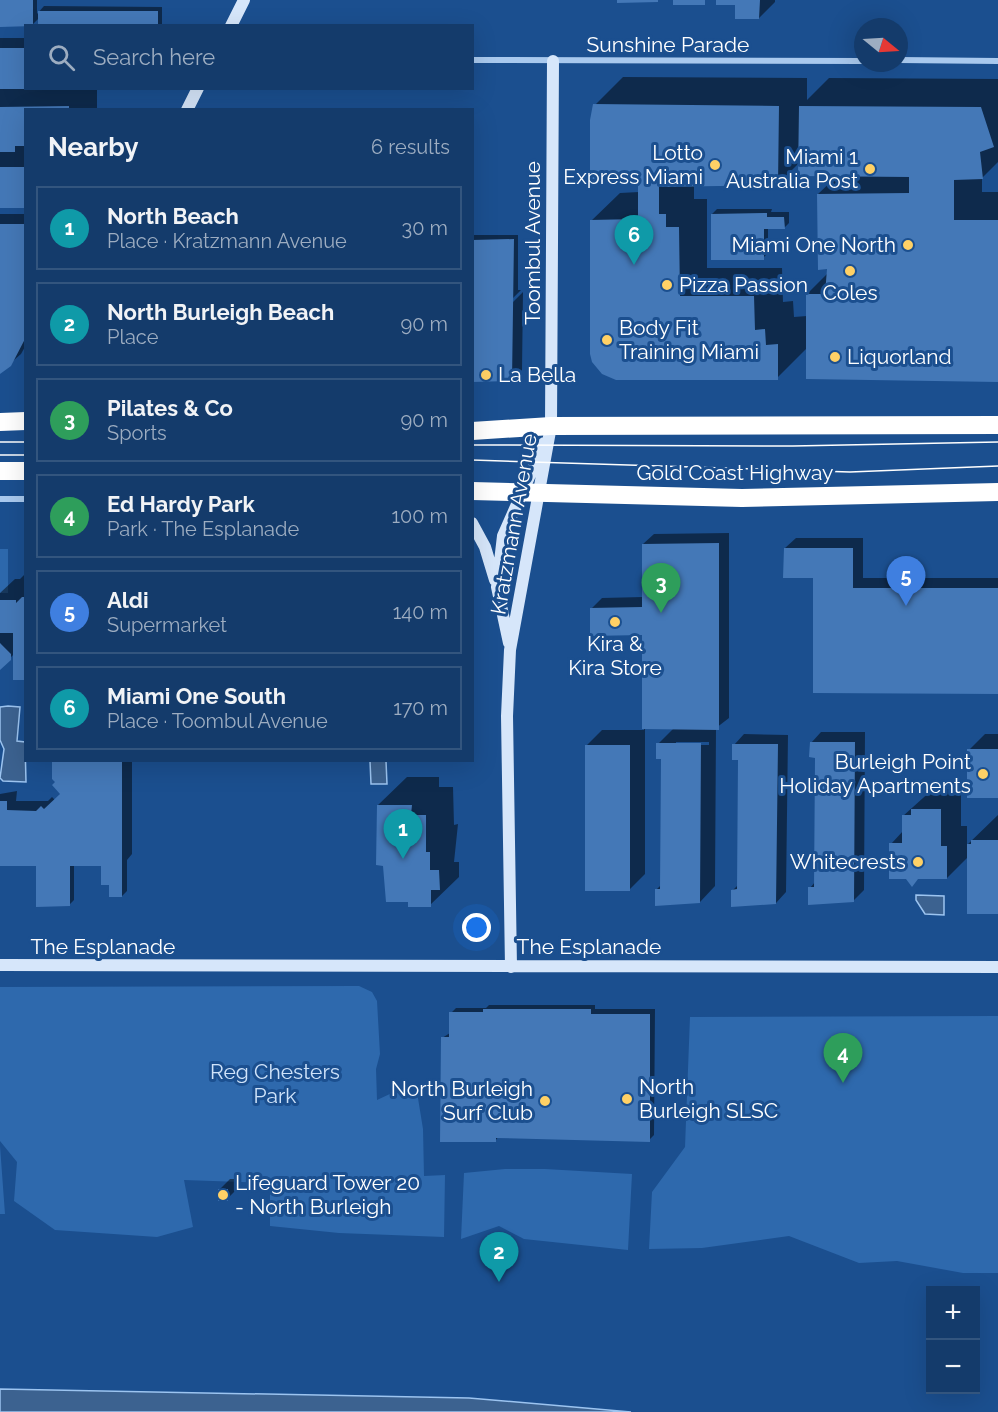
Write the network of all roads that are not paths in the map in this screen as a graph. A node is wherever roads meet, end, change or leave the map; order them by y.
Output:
1 (244, 0) edge
2 (232, 24) edge
3 (474, 60) edge
4 (908, 60) edge
5 (553, 61) junction
6 (854, 61) edge
7 (998, 61) edge
8 (197, 90) edge
9 (188, 108) edge
10 (0, 422) edge
11 (24, 422) edge
12 (998, 425) edge
13 (551, 426) junction
14 (474, 431) edge
15 (0, 471) edge
16 (24, 471) edge
17 (474, 491) edge
18 (998, 492) edge
19 (530, 494) junction
20 (0, 499) edge
21 (24, 499) edge
22 (474, 527) edge
23 (497, 587) junction
24 (510, 650) junction
25 (0, 966) edge
26 (511, 967) junction
27 (998, 967) edge

1 - 2 street
3 - 5 street, Sunshine Parade
4 - 7 street
5 - 6 street, Sunshine Parade
5 - 13 street, Toombul Avenue
8 - 9 street
10 - 11 highway
12 - 13 highway
13 - 14 highway
13 - 19 street, Kratzmann Avenue
13 - 19 street, Kratzmann Avenue
15 - 16 highway
17 - 19 highway, Gold Coast Highway
18 - 19 highway, Gold Coast Highway
19 - 23 street, Kratzmann Avenue
19 - 24 street, Kratzmann Avenue
20 - 21 street
22 - 23 street
23 - 24 street, Kratzmann Avenue
24 - 26 street, Kratzmann Avenue
25 - 26 street, The Esplanade
26 - 27 street, The Esplanade

